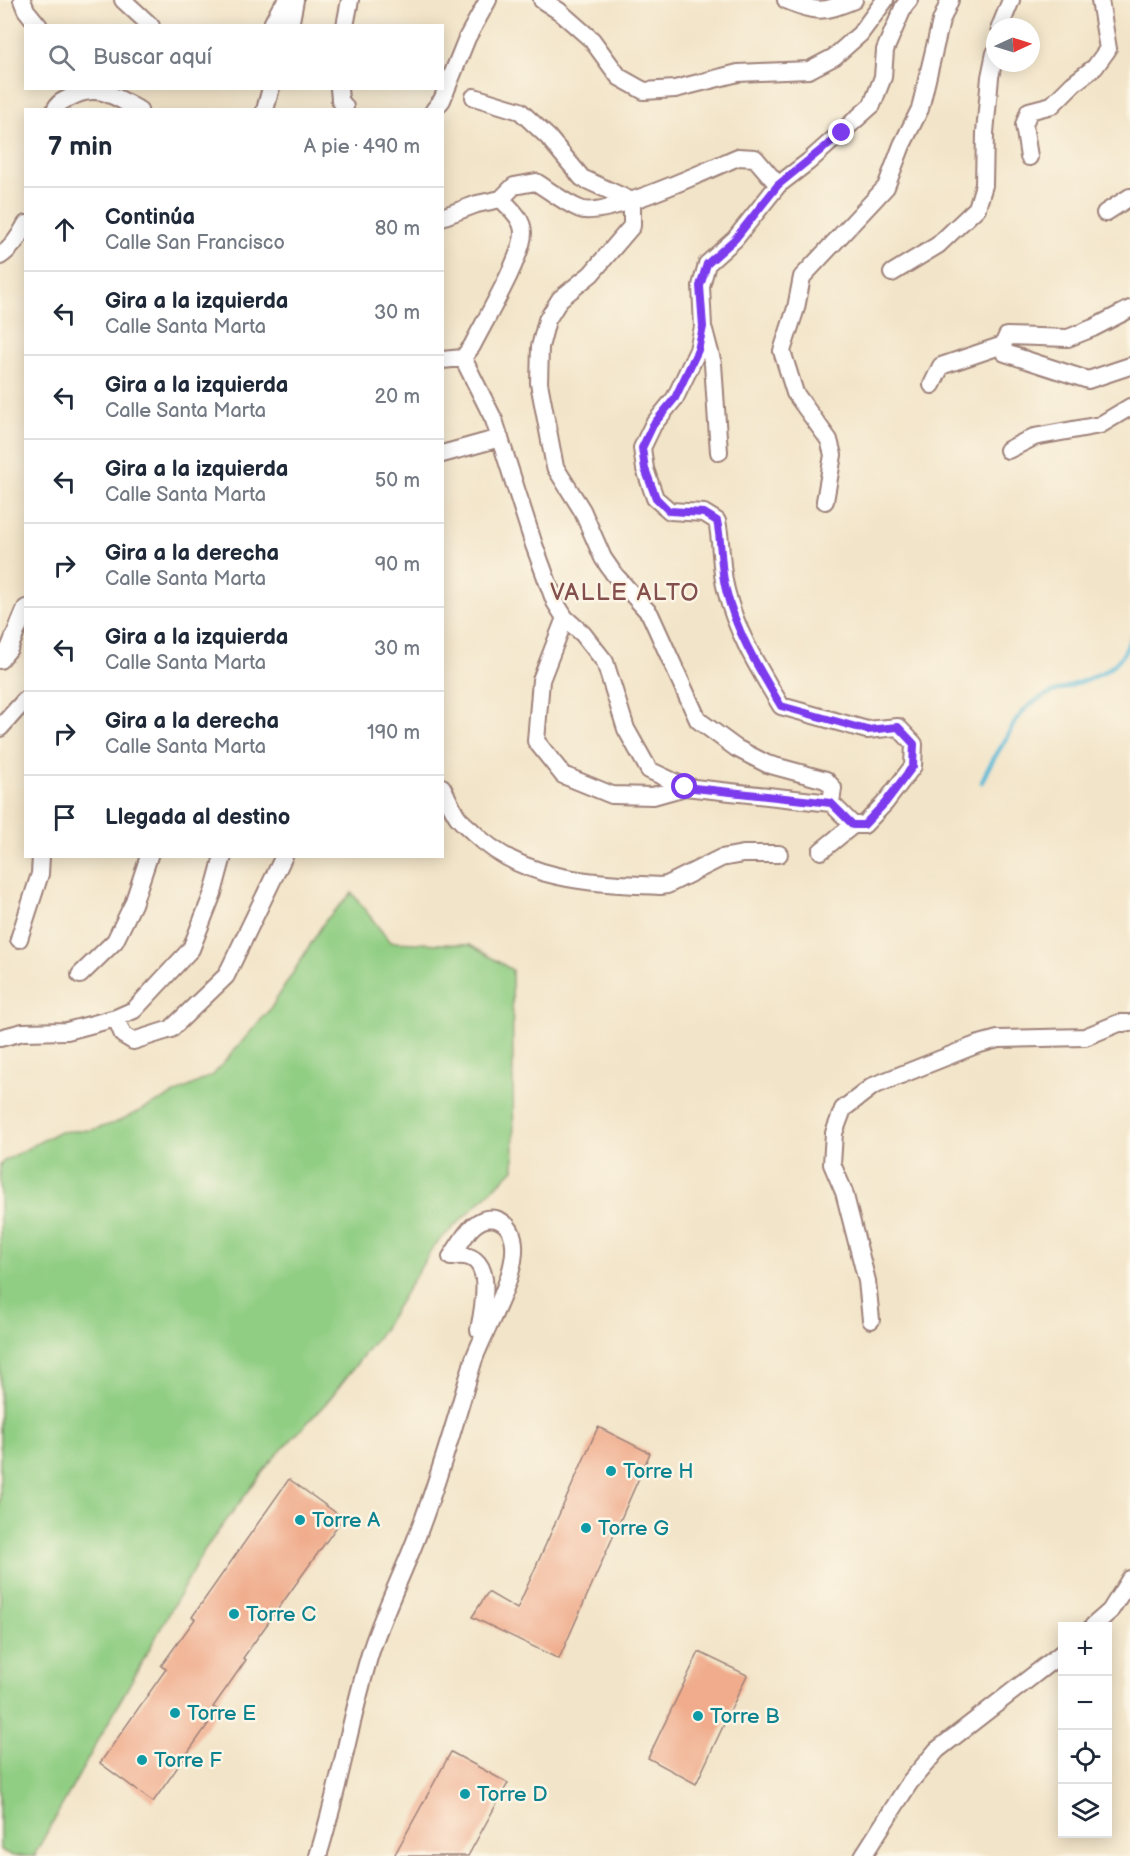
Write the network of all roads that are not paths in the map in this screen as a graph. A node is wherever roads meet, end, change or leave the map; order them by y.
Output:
1 (22, 0) edge
2 (123, 0) edge
3 (288, 0) edge
4 (295, 0) edge
5 (350, 0) edge
6 (488, 0) edge
7 (542, 0) edge
8 (786, 0) edge
9 (854, 0) edge
10 (885, 0) edge
11 (909, 0) edge
12 (950, 0) edge
13 (1011, 0) edge
14 (1100, 0) edge
15 (1004, 18) edge
16 (37, 24) edge
17 (149, 24) edge
18 (272, 24) edge
19 (290, 24) edge
20 (345, 24) edge
21 (993, 72) edge
22 (92, 90) edge
23 (99, 90) edge
24 (270, 90) edge
25 (339, 90) edge
26 (474, 97) dead end
27 (345, 107) dead end
28 (56, 108) edge
29 (135, 108) edge
30 (265, 108) edge
31 (436, 108) edge
32 (1029, 157) dead end
33 (778, 185) junction
34 (1130, 197) edge
35 (501, 199) junction
36 (632, 201) junction
37 (1105, 213) dead end
38 (444, 216) edge
39 (24, 230) edge
40 (0, 256) edge
41 (892, 273) dead end
42 (1130, 309) edge
43 (703, 327) junction
44 (1003, 345) junction
45 (463, 358) junction
46 (444, 360) edge
47 (1130, 366) edge
48 (932, 385) dead end
49 (1130, 407) edge
50 (500, 438) junction
51 (1008, 450) dead end
52 (719, 452) dead end
53 (444, 453) edge
54 (825, 501) dead end
55 (24, 614) edge
56 (565, 618) junction
57 (0, 660) edge
58 (24, 701) edge
59 (0, 728) edge
60 (685, 787) junction
61 (444, 791) edge
62 (831, 803) junction
63 (853, 825) junction
64 (821, 851) dead end
65 (779, 854) dead end
66 (41, 858) edge
67 (148, 858) edge
68 (222, 858) edge
69 (283, 858) edge
70 (19, 939) dead end
71 (80, 975) dead end
72 (116, 1018) junction
73 (1130, 1023) edge
74 (0, 1038) edge
75 (871, 1320) dead end
76 (474, 1359) junction
77 (1130, 1579) edge
78 (1098, 1622) edge
79 (1058, 1656) edge
80 (318, 1856) edge
81 (863, 1856) edge

1 - 16 street
2 - 17 street
3 - 18 street
4 - 19 street
5 - 20 street
6 - 31 street
7 - 10 street
8 - 9 street
11 - 33 street
12 - 54 street
13 - 15 street
14 - 32 street
21 - 41 street
22 - 28 street
23 - 29 street
24 - 30 street
25 - 27 street
26 - 36 street
33 - 36 street
33 - 43 street
34 - 37 street
35 - 36 street
35 - 38 street
35 - 45 street
36 - 62 street
39 - 40 street
42 - 44 street
43 - 52 street
43 - 63 street
44 - 47 street
44 - 48 street
45 - 46 street
45 - 50 street
49 - 51 street
50 - 53 street
50 - 56 street
55 - 57 street
56 - 60 street
56 - 60 street
58 - 59 street
60 - 62 street
61 - 65 street
62 - 63 street
63 - 64 street
66 - 70 street
67 - 71 street
68 - 72 street
69 - 72 street
72 - 74 street
73 - 75 street
76 - 76 street
76 - 80 street
77 - 78 street
79 - 81 street

